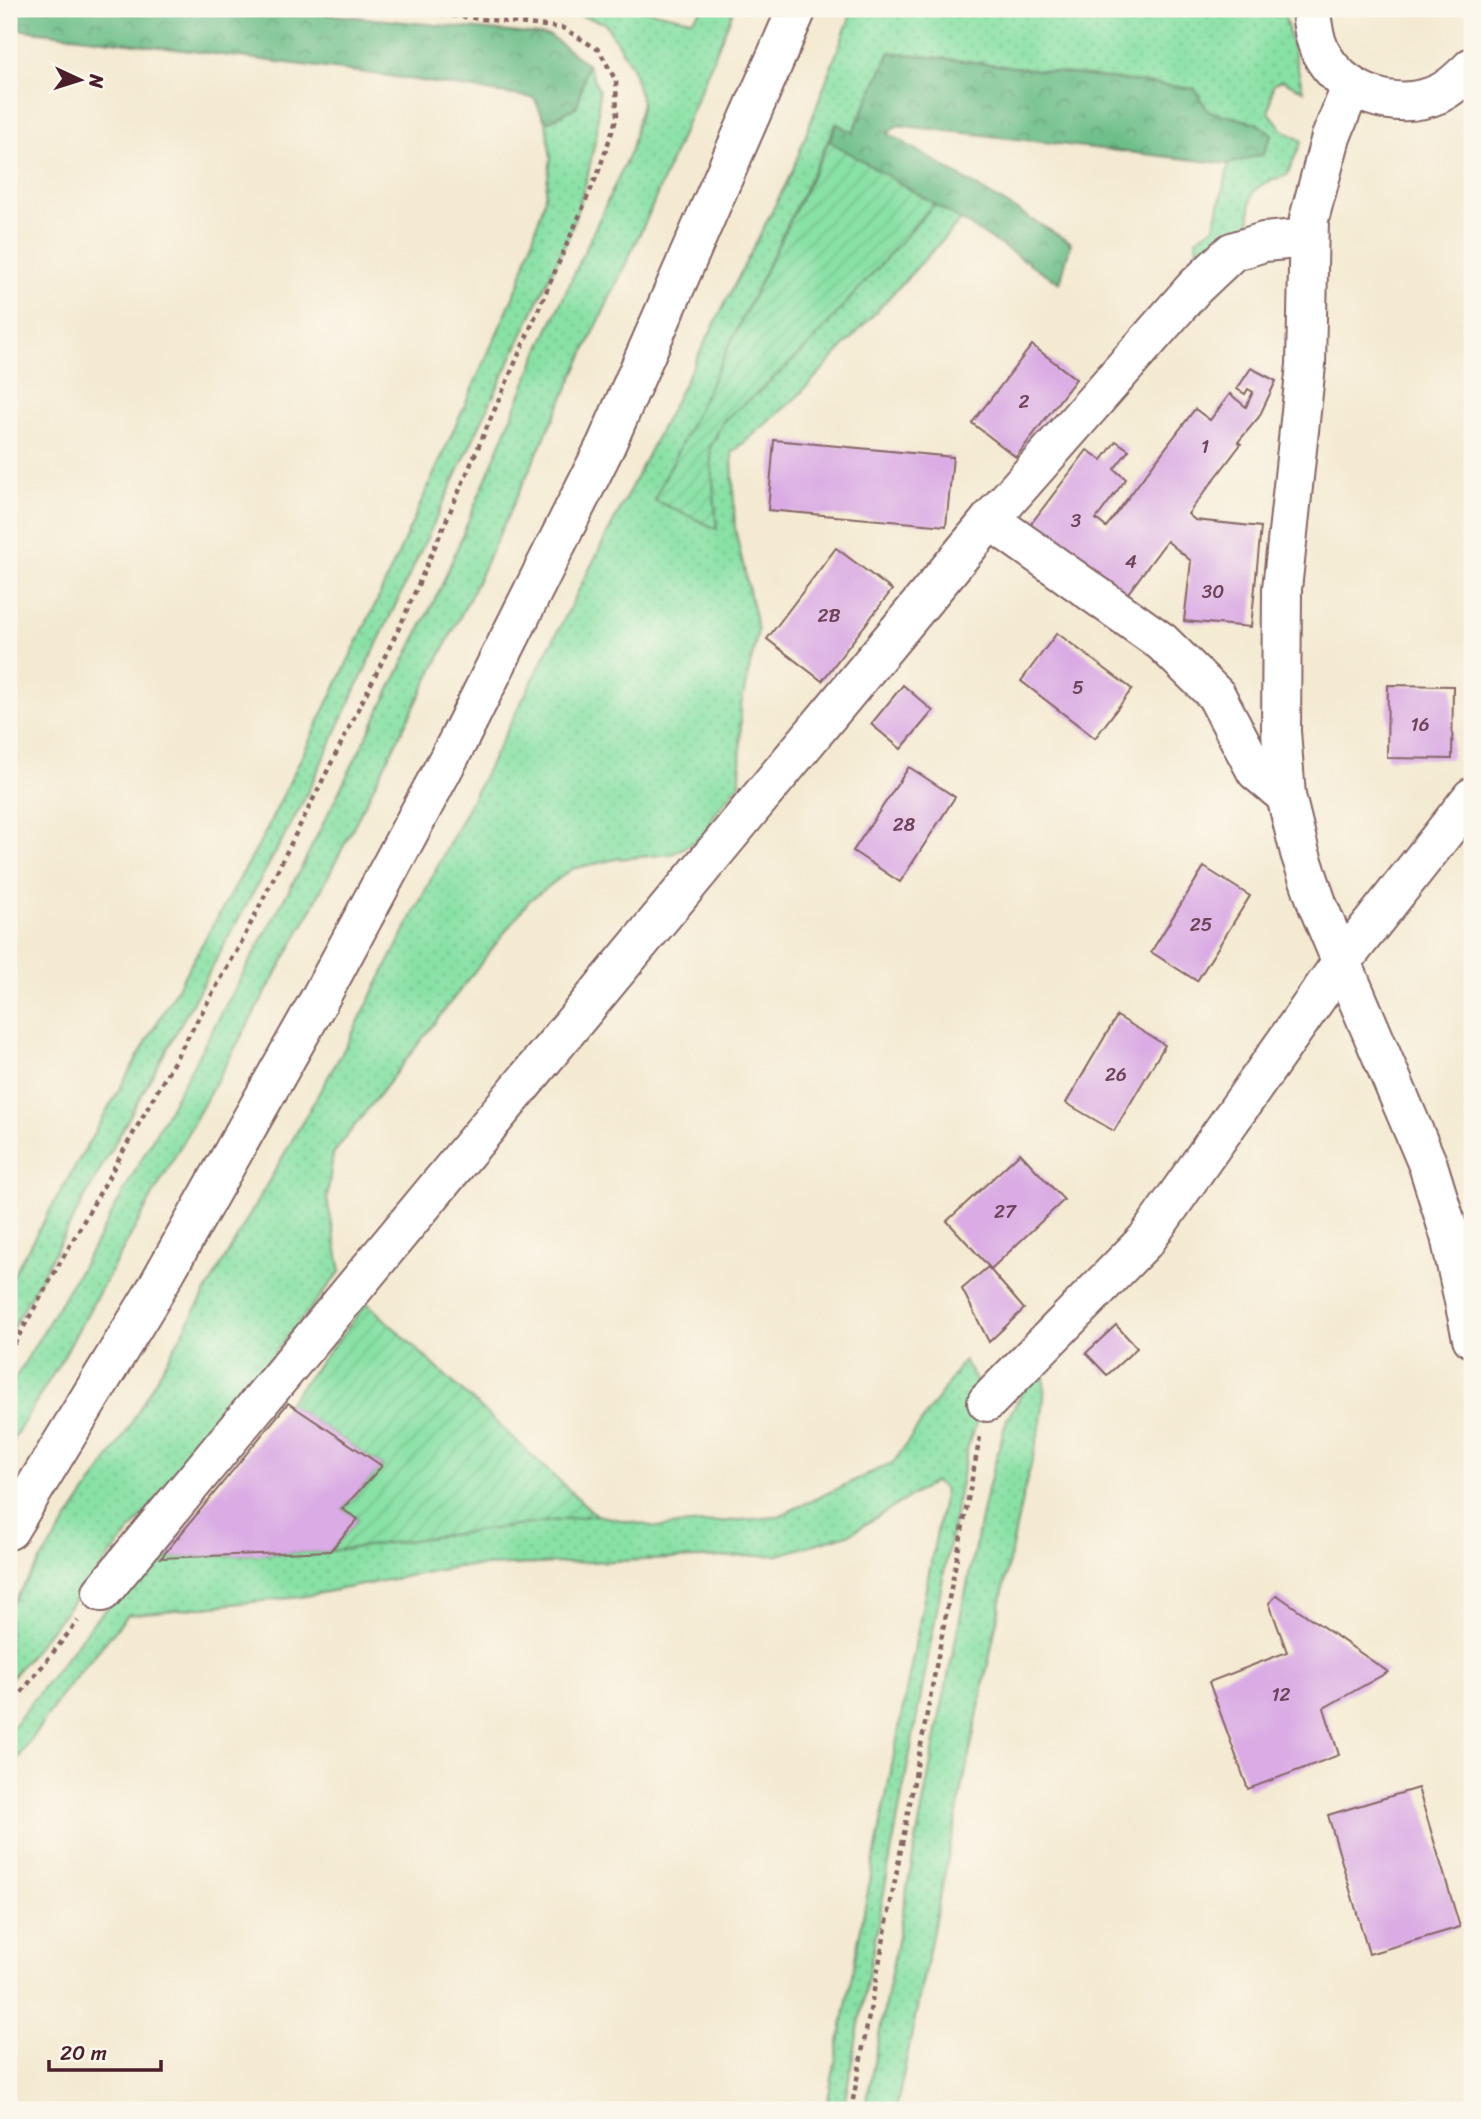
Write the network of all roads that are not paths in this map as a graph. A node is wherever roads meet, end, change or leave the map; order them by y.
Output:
1 (797, 9) edge
2 (1311, 9) edge
3 (1472, 67) edge
4 (1352, 87) junction
5 (1308, 238) junction
6 (990, 520) junction
7 (1286, 796) junction
8 (1472, 797) edge
9 (1341, 963) junction
10 (1461, 1245) edge
11 (1472, 1338) edge
12 (987, 1402) road end
13 (9, 1530) edge
14 (102, 1592) road end

1 - 13 street
2 - 4 street
3 - 4 street
4 - 5 street
5 - 6 street
5 - 7 street
6 - 7 street
6 - 14 street
7 - 9 street
8 - 9 street
9 - 10 street
9 - 12 street
10 - 11 street

